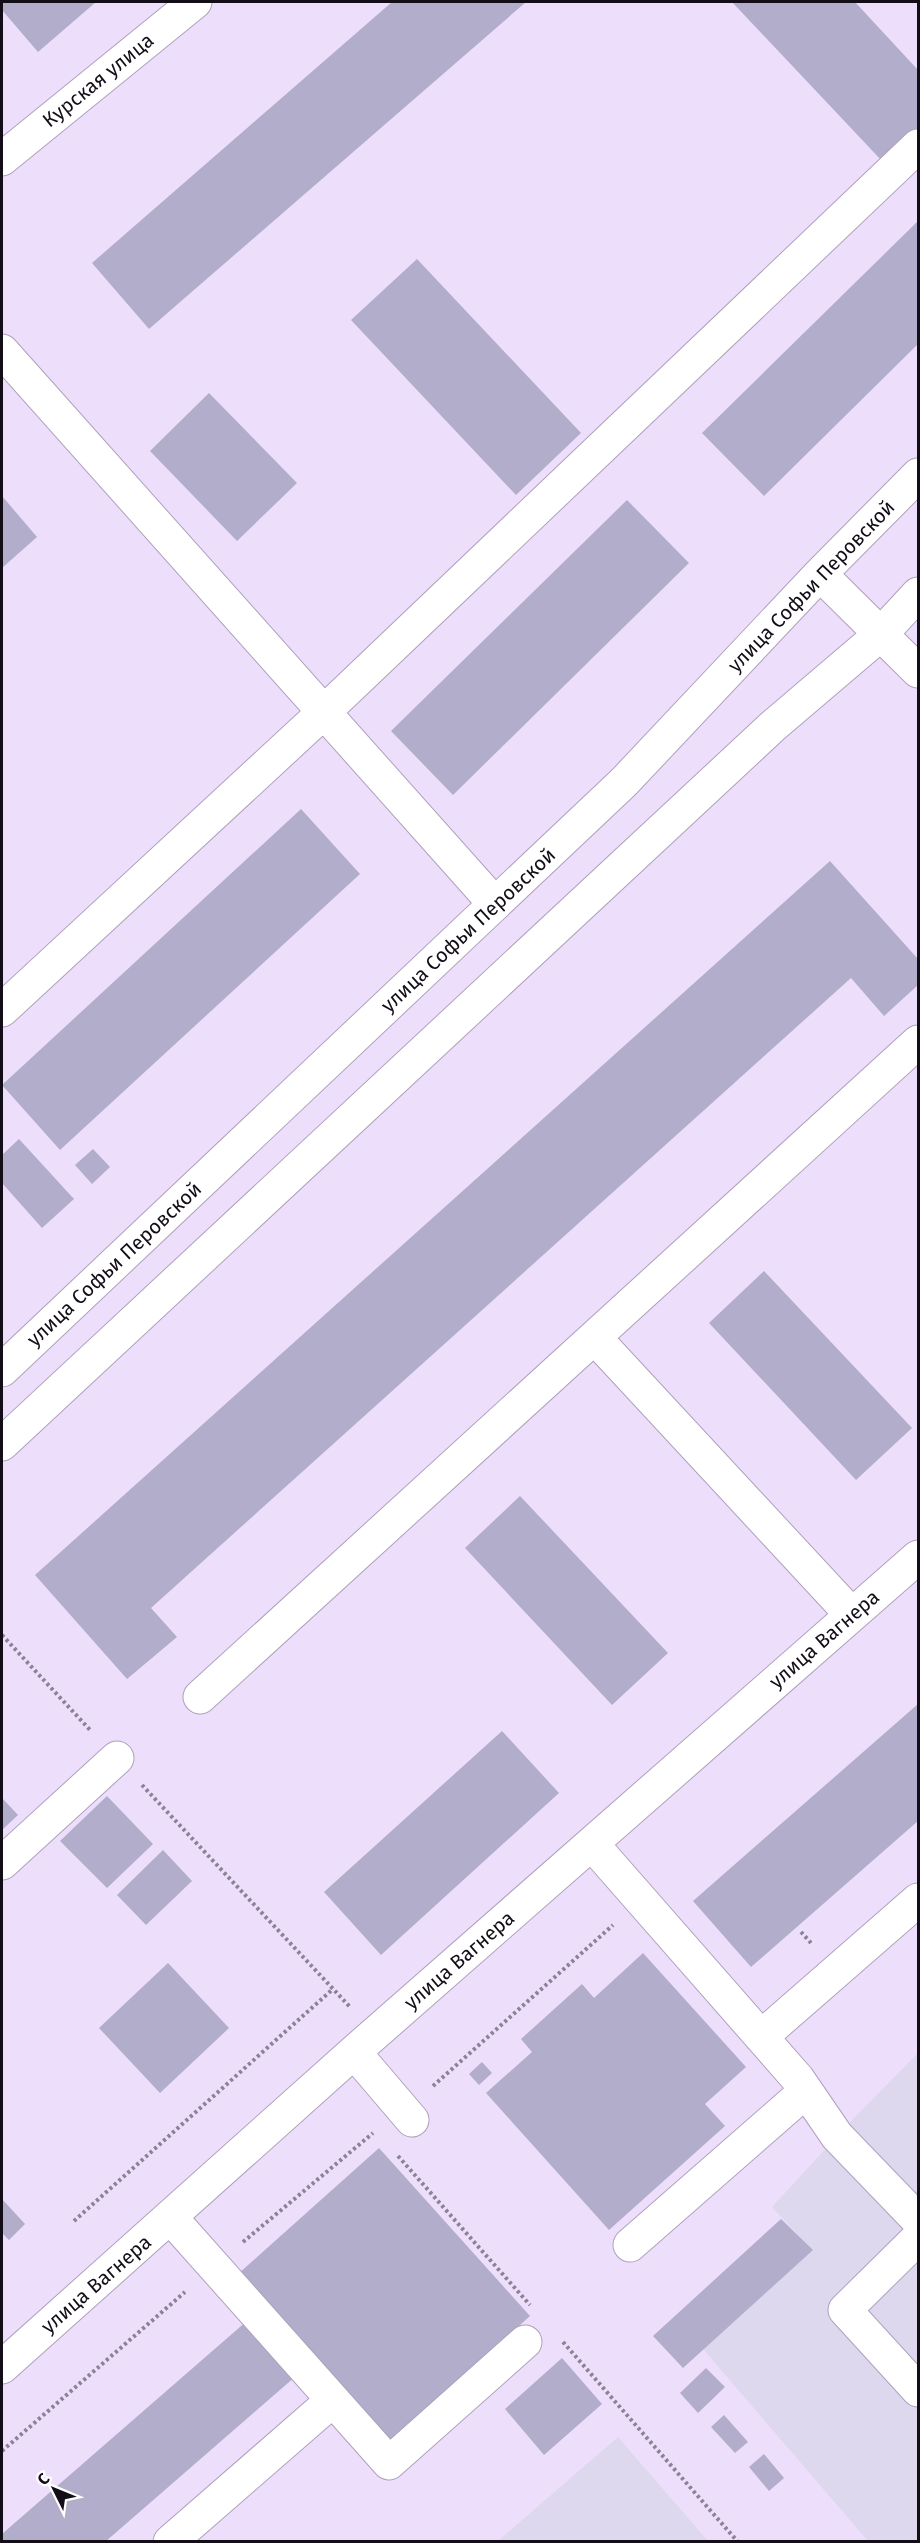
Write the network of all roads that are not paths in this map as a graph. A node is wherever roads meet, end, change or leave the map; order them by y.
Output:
1 (195, 2) edge
2 (918, 146) edge
3 (2, 159) edge
4 (2, 351) edge
5 (918, 475) edge
6 (820, 574) junction
7 (918, 594) edge
8 (880, 634) junction
9 (918, 671) edge
10 (325, 711) junction
11 (495, 904) junction
12 (2, 1010) edge
13 (918, 1042) edge
14 (595, 1338) junction
15 (2, 1370) edge
16 (2, 1444) edge
17 (918, 1557) edge
18 (852, 1615) junction
19 (200, 1697) dead end
20 (117, 1758) road end
21 (592, 1844) junction
22 (2, 1863) edge
23 (918, 1900) edge
24 (761, 2037) junction
25 (364, 2042) junction
26 (806, 2091) junction
27 (407, 2115) road end
28 (171, 2218) junction
29 (918, 2220) edge
30 (918, 2238) edge
31 (630, 2245) dead end
32 (525, 2342) dead end
33 (2, 2367) edge
34 (918, 2390) edge
35 (333, 2400) junction
36 (170, 2541) edge

1 - 3 main road, Курская улица
2 - 10 main road
4 - 10 main road
5 - 6 main road, улица Софьи Перовской
6 - 8 main road
6 - 11 main road, улица Софьи Перовской
7 - 8 main road
8 - 9 main road
8 - 16 main road
10 - 11 main road
10 - 12 main road
11 - 15 main road, улица Софьи Перовской
13 - 14 main road
14 - 18 main road
14 - 19 main road
17 - 18 main road, улица Вагнера
18 - 21 main road, улица Вагнера
20 - 22 main road
21 - 24 main road
21 - 25 main road, улица Вагнера
23 - 24 main road
24 - 26 main road
25 - 27 main road
25 - 28 main road, улица Вагнера
26 - 29 main road
26 - 31 main road
28 - 33 main road, улица Вагнера
28 - 35 main road
30 - 34 main road
32 - 35 main road
35 - 36 main road

